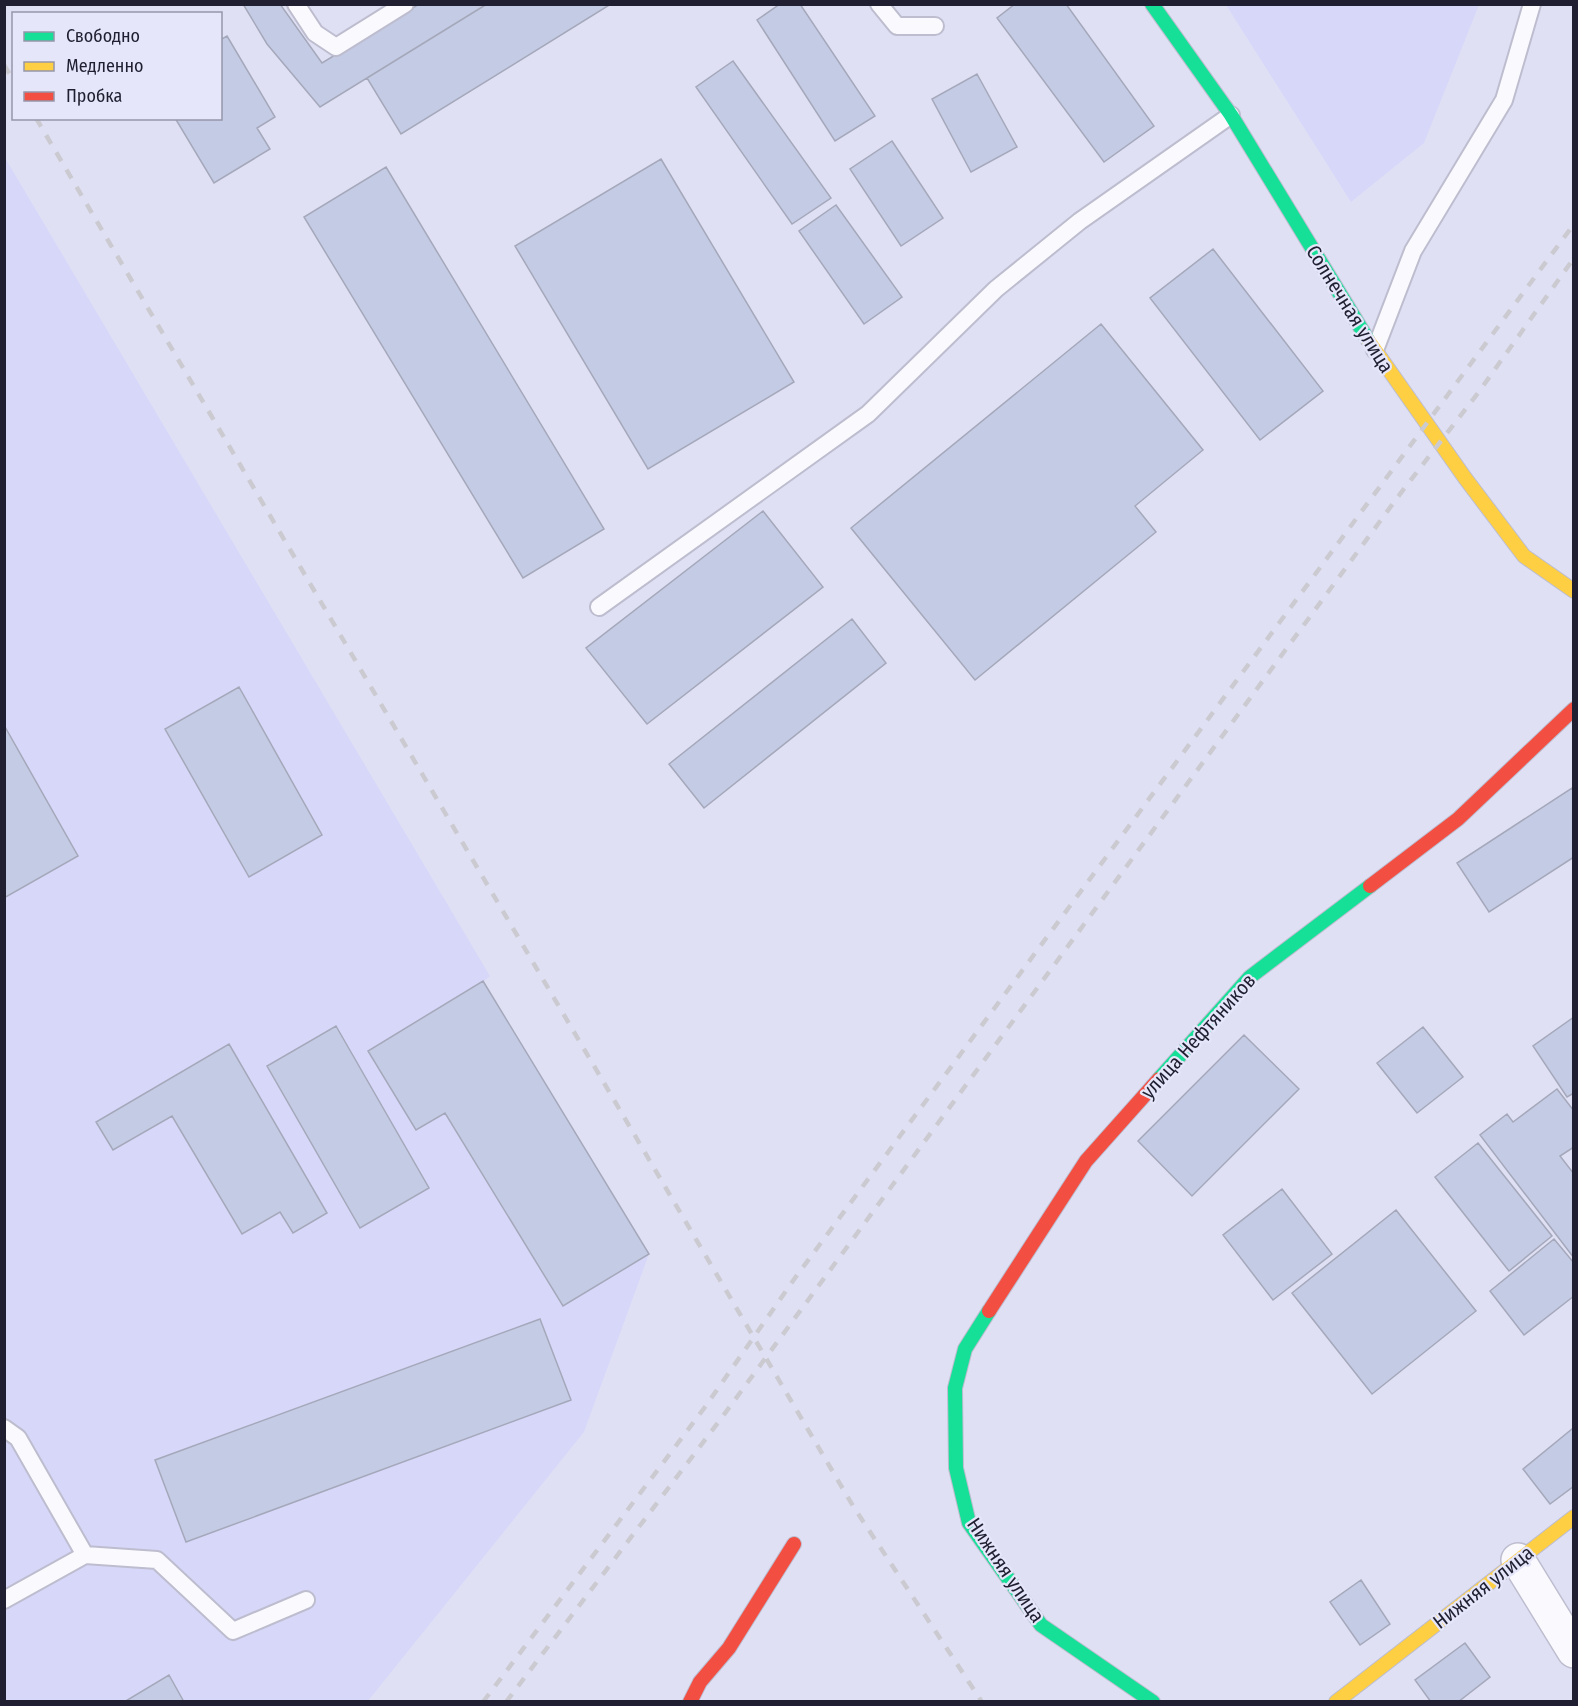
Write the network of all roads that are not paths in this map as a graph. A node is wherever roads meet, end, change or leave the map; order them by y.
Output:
1 (296, 4) edge
2 (405, 4) edge
3 (879, 4) edge
4 (1152, 4) edge
5 (1532, 4) edge
6 (935, 26) dead end
7 (1231, 115) junction
8 (1374, 351) junction
9 (1574, 591) edge
10 (599, 607) dead end
11 (1574, 710) edge
12 (965, 1348) joint
13 (4, 1428) edge
14 (1574, 1517) edge
15 (794, 1544) dead end
16 (84, 1555) junction
17 (1518, 1560) junction
18 (4, 1600) edge
19 (306, 1600) dead end
20 (1574, 1651) edge
21 (690, 1701) edge
22 (1153, 1701) edge
23 (1336, 1701) edge

1 - 2 lane
3 - 6 lane
4 - 7 street, Солнечная улица
5 - 8 lane
7 - 8 street, Солнечная улица
7 - 10 lane
8 - 9 street, Солнечная улица
11 - 12 street, улица Нефтяников
12 - 22 street, Нижняя улица
13 - 16 lane
14 - 17 street, Нижняя улица
15 - 21 street
16 - 18 lane
16 - 19 lane
17 - 20 street
17 - 23 street, Нижняя улица

